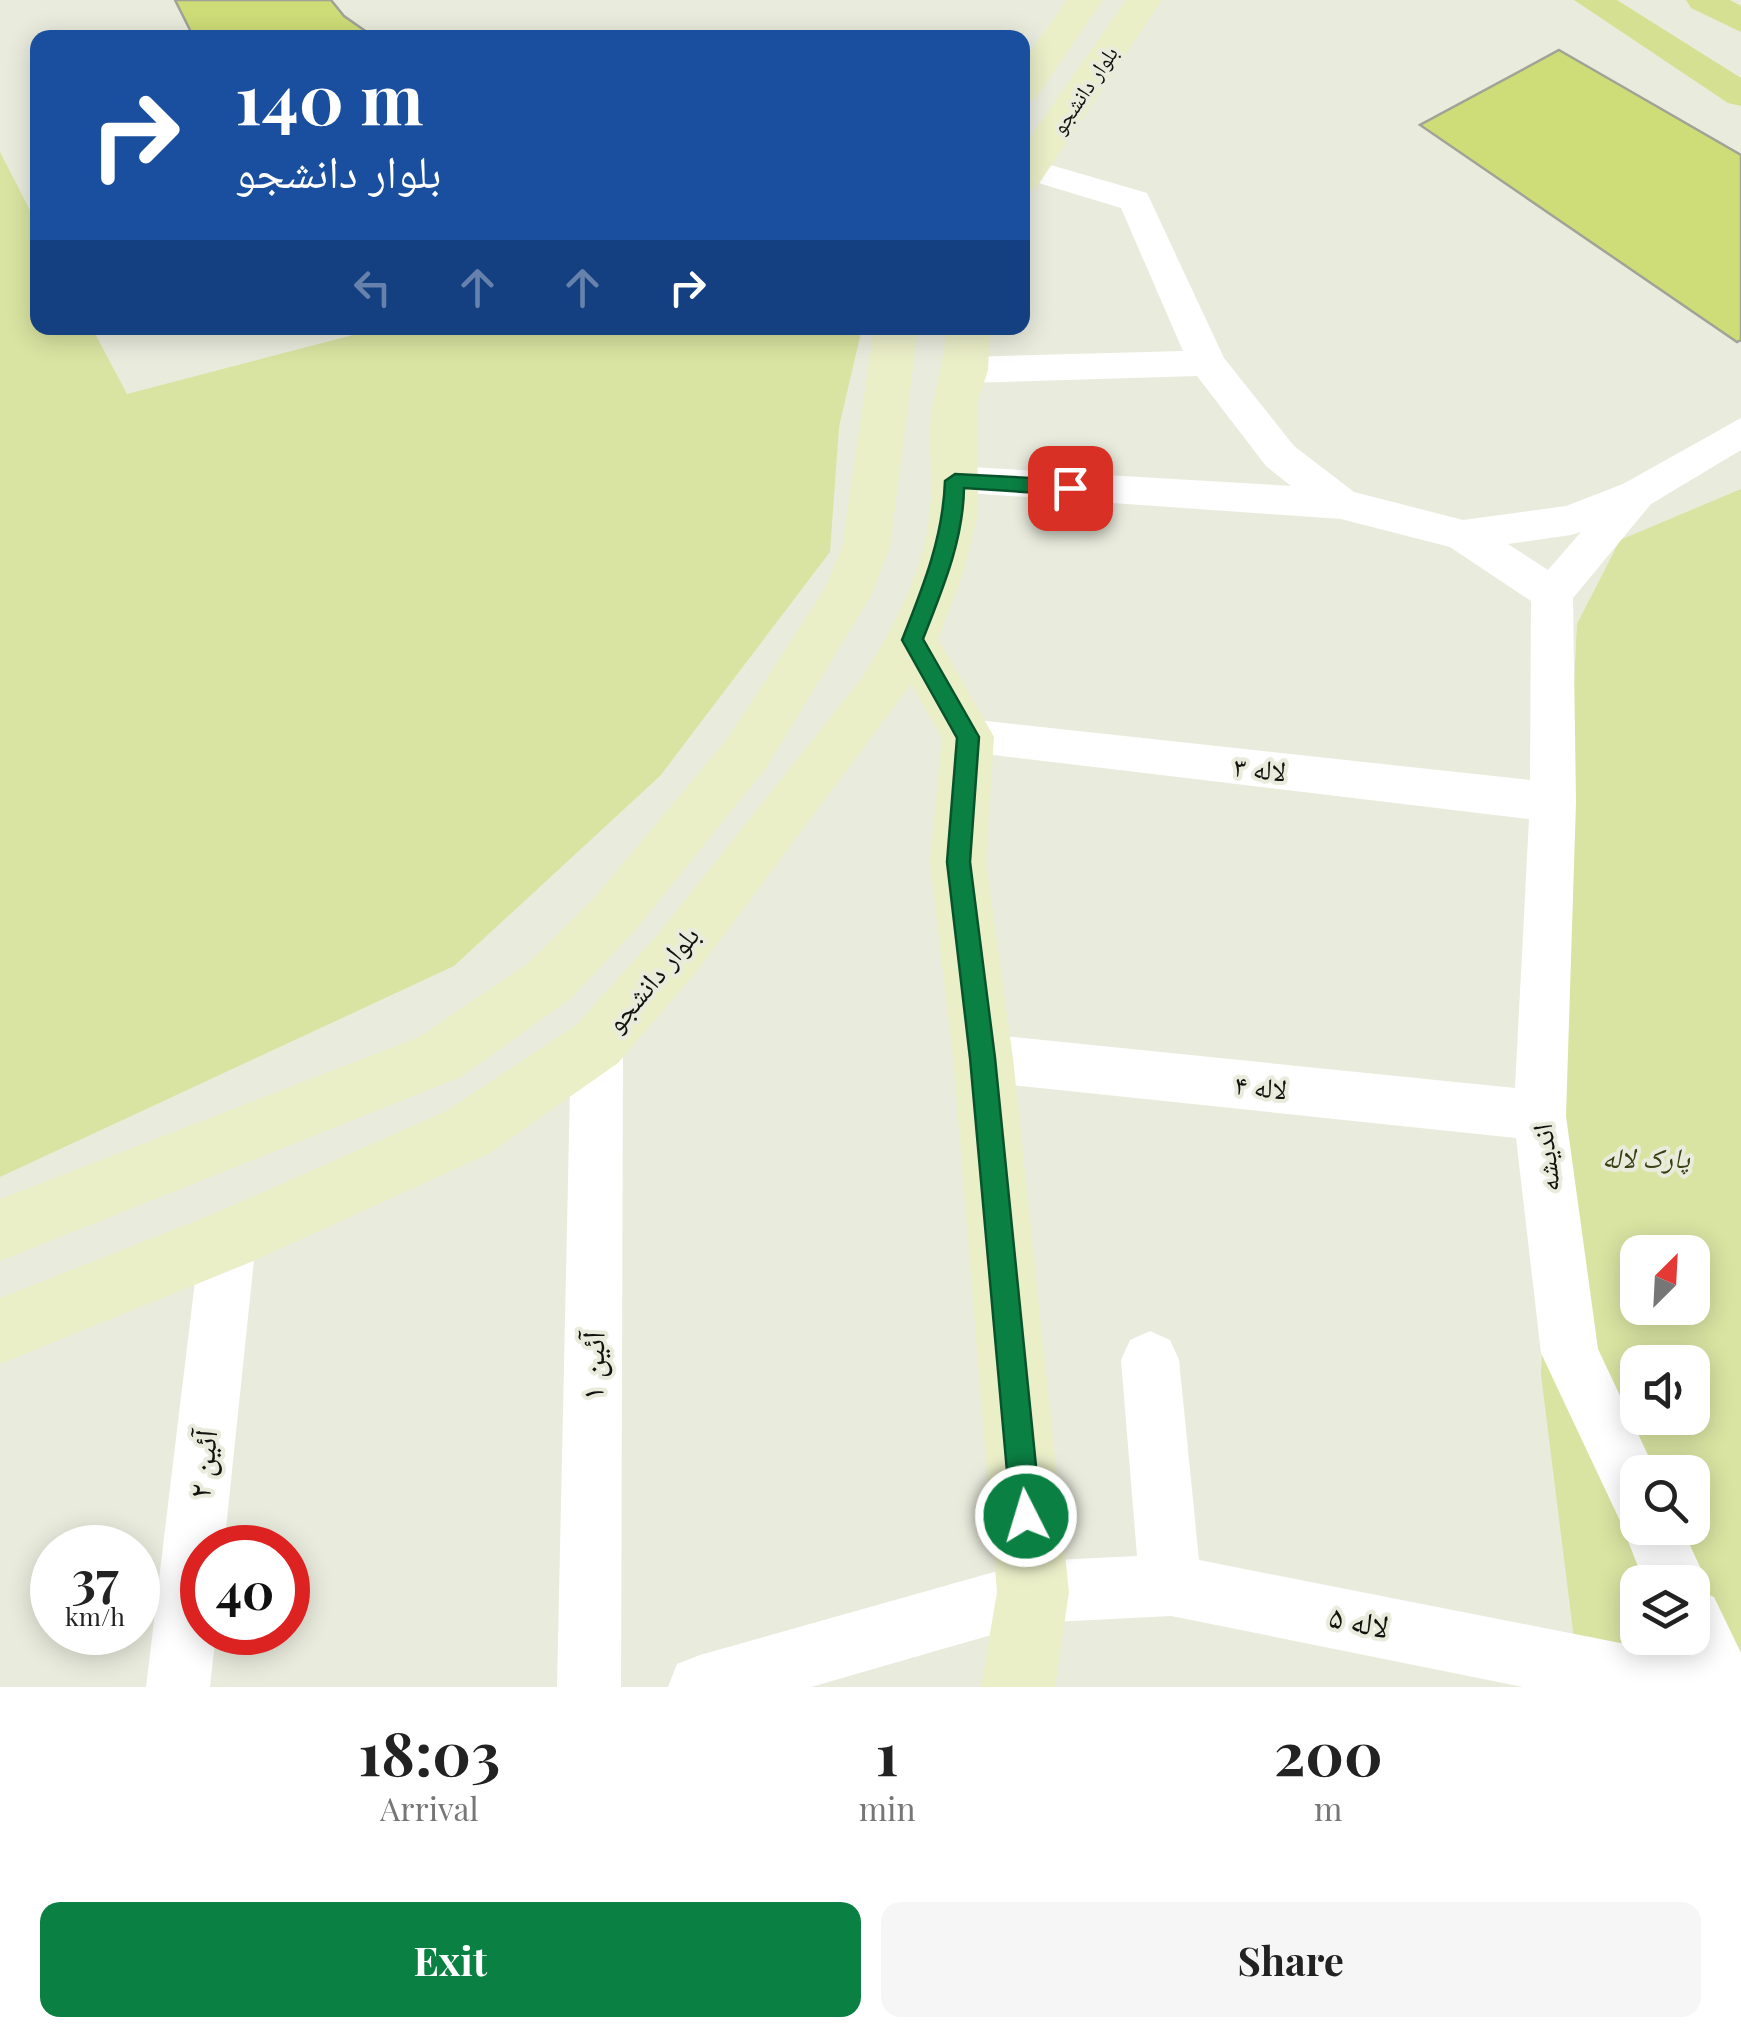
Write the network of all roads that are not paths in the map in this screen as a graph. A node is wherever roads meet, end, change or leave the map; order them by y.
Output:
1 (1085, 0) edge
2 (1144, 0) edge
3 (1592, 0) edge
4 (1704, 0) edge
5 (1741, 21) edge
6 (1030, 79) edge
7 (1741, 95) edge
8 (1030, 165) edge
9 (1030, 173) edge
10 (895, 335) edge
11 (967, 348) edge
12 (1207, 363) junction
13 (1741, 432) edge
14 (955, 481) junction
15 (1637, 494) junction
16 (1341, 504) junction
17 (1463, 535) junction
18 (1552, 594) junction
19 (912, 640) junction
20 (968, 737) junction
21 (1553, 802) junction
22 (597, 1044) junction
23 (983, 1058) junction
24 (1540, 1116) junction
25 (0, 1230) edge
26 (228, 1240) junction
27 (0, 1331) edge
28 (1150, 1360) dead end
29 (1620, 1461) edge
30 (1171, 1585) junction
31 (1033, 1592) junction
32 (1709, 1655) edge
33 (178, 1687) edge
34 (590, 1687) edge
35 (700, 1687) edge
36 (1018, 1687) edge
37 (1682, 1687) edge
38 (1724, 1687) edge

1 - 6 main road, بلوار دانشجو
2 - 8 main road, بلوار دانشجو
3 - 7 main road
4 - 5 main road
9 - 12 street
10 - 25 main road
11 - 12 street
11 - 14 main road, بلوار دانشجو
12 - 16 street
13 - 15 street
14 - 16 street
14 - 19 main road, بلوار دانشجو
15 - 17 street
15 - 18 street
16 - 17 street
17 - 18 street
18 - 21 street, اندیشه
19 - 20 main road
19 - 22 main road, بلوار دانشجو
20 - 21 street, لاله ۳
20 - 23 main road
21 - 24 street, اندیشه
22 - 26 main road, بلوار دانشجو
22 - 34 street, آئین ۱
23 - 24 street, لاله ۴
23 - 31 main road
24 - 29 street, اندیشه
26 - 27 main road, بلوار دانشجو
26 - 33 street, آئین ۲
28 - 30 street
30 - 31 street, لاله ۵
30 - 37 street, لاله ۵
31 - 35 street, لاله ۵
31 - 36 main road
32 - 38 street

